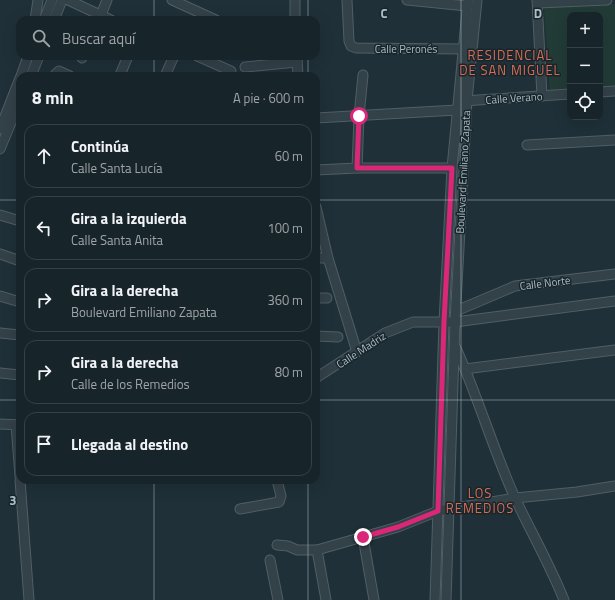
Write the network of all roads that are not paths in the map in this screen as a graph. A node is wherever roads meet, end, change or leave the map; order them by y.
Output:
1 (38, 0) edge
2 (52, 0) edge
3 (62, 0) edge
4 (68, 0) edge
5 (107, 0) edge
6 (172, 0) edge
7 (295, 0) edge
8 (348, 0) edge
9 (407, 0) edge
10 (476, 0) edge
11 (607, 0) edge
12 (583, 1) edge
13 (538, 2) edge
14 (467, 3) edge
15 (36, 16) edge
16 (46, 16) edge
17 (56, 16) edge
18 (96, 16) edge
19 (101, 16) edge
20 (207, 16) edge
21 (295, 16) edge
22 (462, 49) junction
23 (26, 60) edge
24 (37, 60) edge
25 (126, 60) edge
26 (172, 60) edge
27 (206, 60) edge
28 (290, 60) edge
29 (297, 60) edge
30 (245, 67) dead end
31 (231, 71) dead end
32 (22, 72) edge
33 (32, 72) edge
34 (121, 72) edge
35 (167, 72) edge
36 (298, 72) edge
37 (363, 75) dead end
38 (615, 91) edge
39 (603, 92) edge
40 (567, 94) edge
41 (542, 96) junction
42 (16, 97) edge
43 (462, 100) junction
44 (16, 109) edge
45 (457, 110) junction
46 (359, 116) junction
47 (320, 118) edge
48 (1, 138) edge
49 (615, 140) edge
50 (527, 145) dead end
51 (357, 168) junction
52 (452, 168) junction
53 (320, 170) edge
54 (0, 215) edge
55 (16, 220) edge
56 (320, 225) edge
57 (0, 254) edge
58 (320, 258) edge
59 (328, 258) junction
60 (16, 260) edge
61 (615, 274) edge
62 (0, 296) edge
63 (320, 298) edge
64 (327, 298) dead end
65 (16, 301) edge
66 (615, 301) edge
67 (456, 311) junction
68 (444, 322) junction
69 (455, 322) junction
70 (0, 333) edge
71 (16, 335) edge
72 (320, 336) edge
73 (338, 337) dead end
74 (455, 344) junction
75 (615, 350) edge
76 (357, 352) junction
77 (466, 369) junction
78 (0, 373) edge
79 (16, 375) edge
80 (320, 375) edge
81 (0, 424) edge
82 (16, 425) edge
83 (20, 484) edge
84 (278, 484) edge
85 (615, 486) edge
86 (515, 498) junction
87 (240, 509) dead end
88 (450, 509) junction
89 (438, 511) junction
90 (363, 537) junction
91 (277, 546) dead end
92 (317, 550) junction
93 (270, 560) dead end
94 (29, 600) edge
95 (278, 600) edge
96 (326, 600) edge
97 (374, 600) edge
98 (435, 600) edge
99 (446, 600) edge
100 (564, 600) edge

1 - 15 street
2 - 16 street
3 - 17 street
4 - 18 street
5 - 19 street
6 - 20 street
7 - 21 street
8 - 22 street, Calle Peronés
9 - 14 street
10 - 43 street, Boulevard Emiliano Zapata
11 - 12 street
12 - 13 street
13 - 41 street
14 - 22 street, Boulevard Emiliano Zapata
22 - 43 street, Boulevard Emiliano Zapata
23 - 32 street
24 - 33 street
25 - 34 street
26 - 35 street
27 - 31 street
28 - 30 street
29 - 36 street
37 - 46 street
38 - 39 street
40 - 41 street, Calle Verano
41 - 43 street, Calle Verano
42 - 48 street
43 - 45 street, Boulevard Emiliano Zapata
43 - 67 street, Boulevard Emiliano Zapata
44 - 48 street
45 - 46 street
45 - 52 street, Boulevard Emiliano Zapata
46 - 47 street
46 - 51 street
49 - 50 street
51 - 52 street
51 - 53 street
52 - 68 street, Boulevard Emiliano Zapata
54 - 55 street
56 - 59 street
57 - 60 street
58 - 59 street
59 - 76 street
61 - 67 street, Calle Norte
62 - 65 street
63 - 64 street
66 - 69 street, Calle Madriz
67 - 69 street, Boulevard Emiliano Zapata
68 - 69 street, Calle Madriz
68 - 76 street, Calle Madriz
68 - 89 street, Boulevard Emiliano Zapata
69 - 74 street, Boulevard Emiliano Zapata
70 - 71 street
72 - 73 street
74 - 77 street, Boulevard Emiliano Zapata
74 - 88 street, Boulevard Emiliano Zapata
75 - 77 street
76 - 80 street, Calle Madriz
77 - 86 street, Boulevard Emiliano Zapata
78 - 79 street
81 - 82 street
83 - 94 street
84 - 87 street
85 - 86 street
86 - 88 street
86 - 100 street, Boulevard Emiliano Zapata
88 - 89 street
88 - 99 street, Boulevard Emiliano Zapata
89 - 90 street
89 - 98 street, Boulevard Emiliano Zapata
90 - 92 street
90 - 97 street
91 - 92 street
92 - 96 street
93 - 95 street

